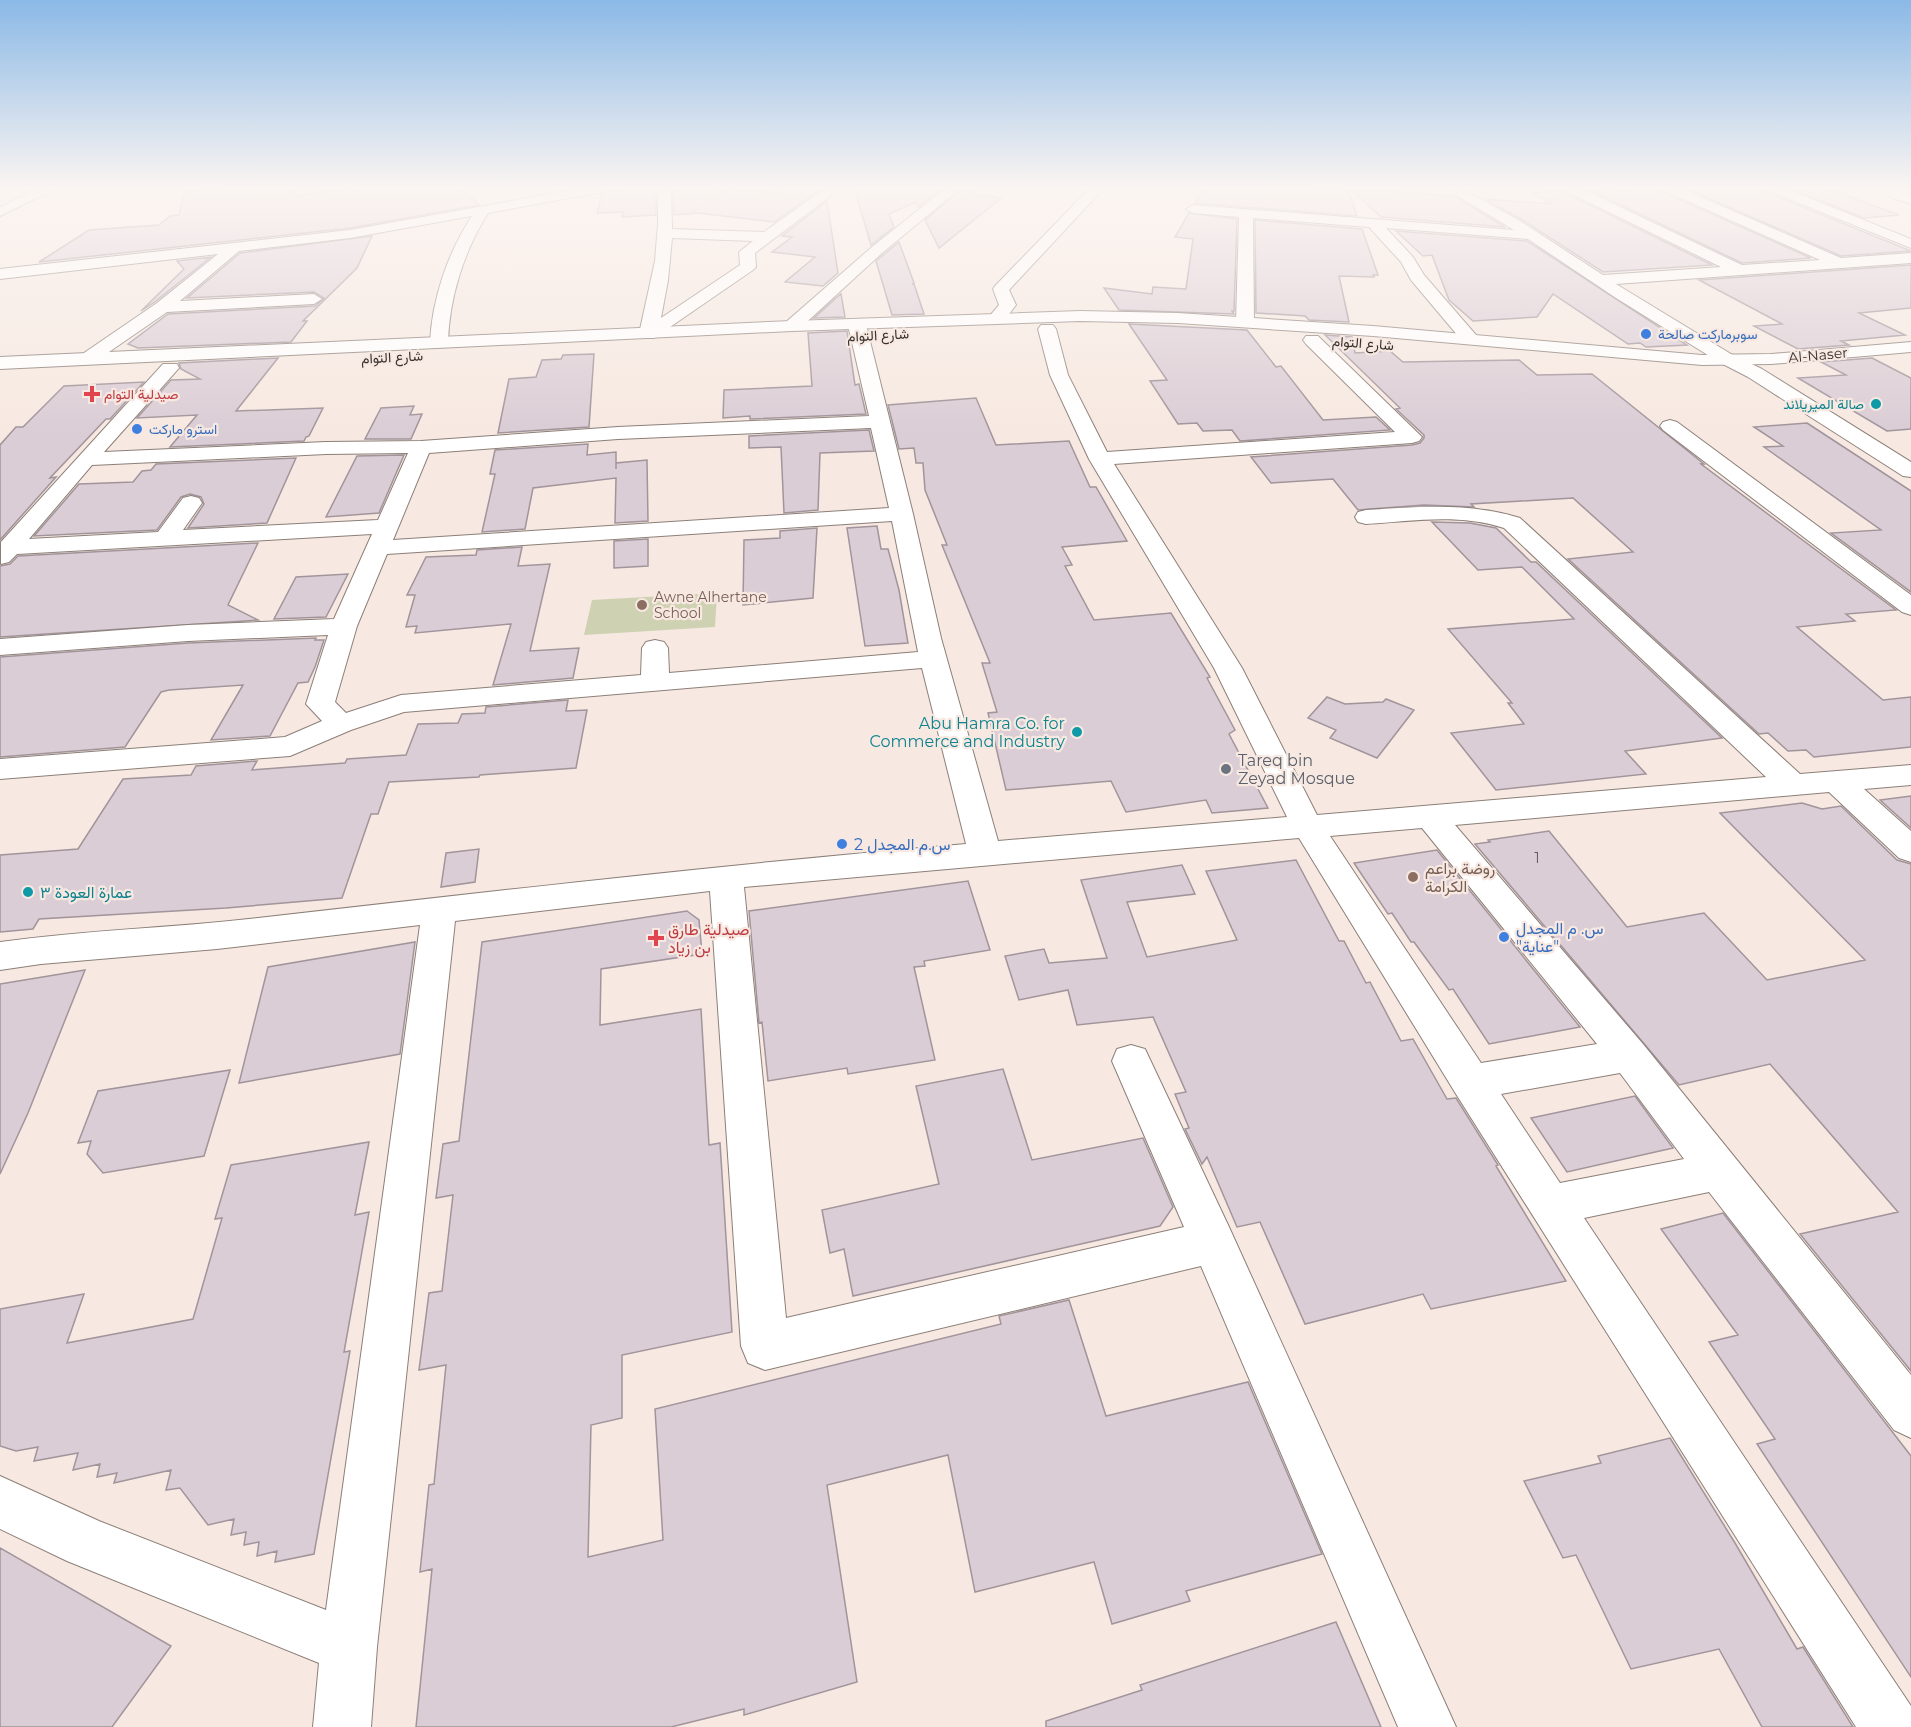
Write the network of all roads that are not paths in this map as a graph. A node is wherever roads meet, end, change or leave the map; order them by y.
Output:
1 (60, 268) edge
2 (211, 268) edge
3 (456, 268) edge
4 (661, 268) edge
5 (747, 268) edge
6 (857, 268) edge
7 (1021, 268) edge
8 (1246, 268) edge
9 (1412, 268) edge
10 (1581, 268) edge
11 (1736, 268) edge
12 (1775, 268) edge
13 (1741, 270) junction
14 (0, 274) edge
15 (1600, 280) junction
16 (314, 299) dead end
17 (163, 307) junction
18 (997, 318) junction
19 (1245, 322) junction
20 (792, 326) junction
21 (1047, 329) junction
22 (858, 330) junction
23 (648, 334) junction
24 (1470, 339) junction
25 (1312, 340) junction
26 (439, 343) junction
27 (1911, 347) edge
28 (1725, 358) junction
29 (87, 359) junction
30 (1911, 360) edge
31 (0, 363) edge
32 (171, 368) junction
33 (1755, 373) junction
34 (0, 376) edge
35 (879, 422) junction
36 (1670, 426) dead end
37 (421, 447) junction
38 (86, 459) junction
39 (1100, 459) junction
40 (1911, 471) edge
41 (191, 503) dead end
42 (902, 514) junction
43 (1366, 517) dead end
44 (387, 526) junction
45 (167, 536) junction
46 (377, 548) junction
47 (5, 552) edge
48 (1911, 607) edge
49 (344, 626) junction
50 (0, 647) edge
51 (655, 648) dead end
52 (934, 659) junction
53 (655, 682) junction
54 (340, 724) junction
55 (0, 769) edge
56 (1911, 776) edge
57 (1837, 782) junction
58 (1793, 785) junction
59 (1430, 816) junction
60 (1307, 826) junction
61 (1911, 850) edge
62 (985, 853) junction
63 (726, 877) junction
64 (439, 911) junction
65 (0, 956) edge
66 (1629, 1055) junction
67 (1131, 1061) dead end
68 (1470, 1082) junction
69 (1718, 1171) junction
70 (1550, 1205) junction
71 (1213, 1242) junction
72 (1911, 1413) edge
73 (0, 1502) edge
74 (349, 1647) junction
75 (342, 1727) edge
76 (1426, 1727) edge
77 (1890, 1727) edge

1 - 14 street
2 - 17 street
3 - 26 street
4 - 23 street
5 - 23 street
6 - 20 street
7 - 18 street
8 - 19 street
9 - 24 street
10 - 15 street
11 - 13 street
12 - 13 street
13 - 15 street
15 - 28 street
16 - 17 street
17 - 29 street
18 - 19 street, شارع التوام
18 - 22 street, شارع التوام
19 - 24 street, شارع التوام
20 - 22 street, شارع التوام
20 - 23 street, شارع التوام
21 - 22 street, شارع التوام
21 - 25 street, شارع التوام
21 - 39 street
22 - 32 street, شارع التوام
22 - 35 street
23 - 26 street, شارع التوام
24 - 28 street, شارع التوام
25 - 33 street, شارع التوام
25 - 39 street
26 - 29 street, شارع التوام
27 - 28 street, Al-Naser
28 - 33 street
29 - 31 street, شارع التوام
30 - 33 street, شارع التوام
32 - 34 street, شارع التوام
32 - 38 street
33 - 40 street
35 - 37 street
35 - 42 street
36 - 48 street
37 - 38 street
37 - 44 street
38 - 47 street
39 - 60 street
41 - 45 street
42 - 46 street
42 - 52 street
43 - 58 street
44 - 45 street
44 - 46 street
45 - 47 street
46 - 49 street
49 - 50 street
49 - 54 street
51 - 53 street
52 - 53 street
52 - 62 street
53 - 54 street
54 - 55 street
56 - 57 street
57 - 58 street
57 - 61 street
58 - 59 street
59 - 60 street
59 - 66 street
60 - 62 street
60 - 68 street
62 - 63 street
63 - 64 street
63 - 71 street
64 - 65 street
64 - 74 street
66 - 68 street
66 - 69 street
67 - 71 street
68 - 70 street
69 - 70 street
69 - 72 street
70 - 77 street
71 - 76 street
73 - 74 street
74 - 75 street

